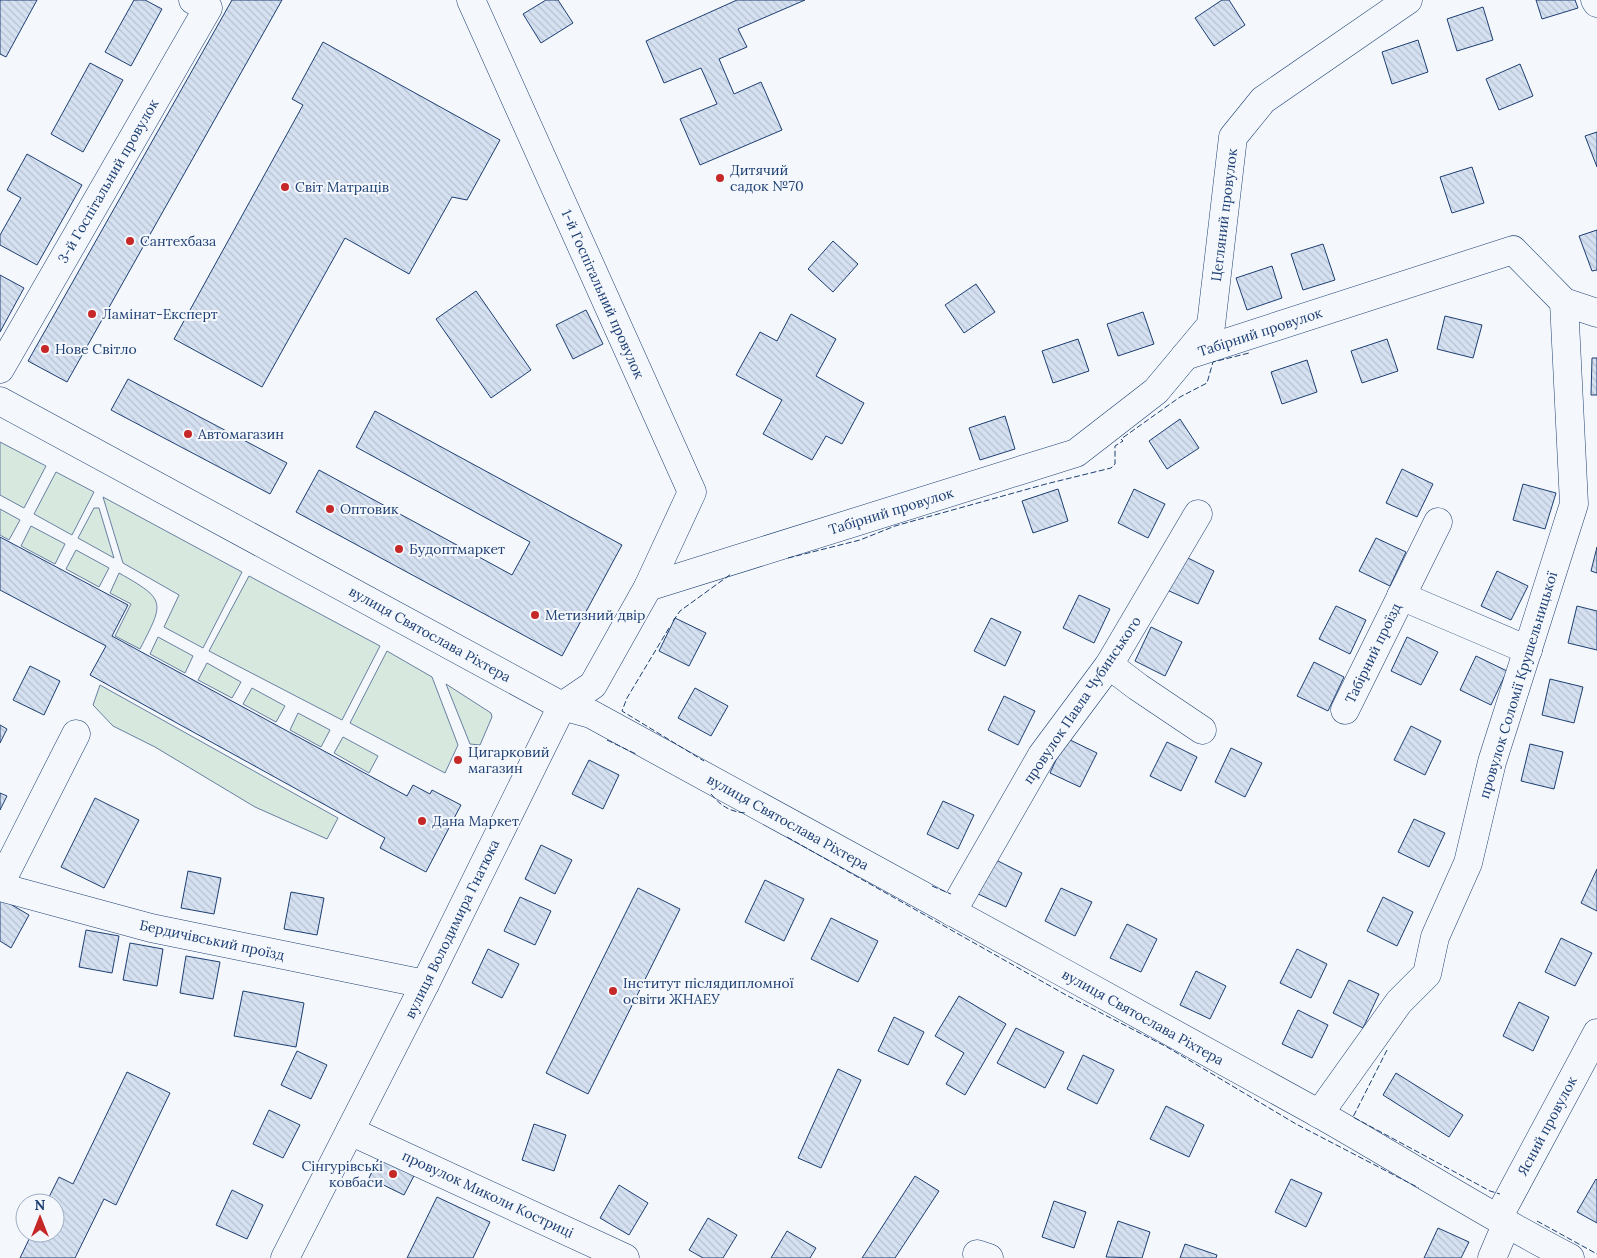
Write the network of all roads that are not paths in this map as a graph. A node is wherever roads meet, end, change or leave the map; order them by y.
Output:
1 (193, 0) edge
2 (471, 0) edge
3 (1408, 0) edge
4 (1564, 302) junction
5 (1597, 313) edge
6 (1185, 356) junction
7 (0, 369) edge
8 (0, 400) edge
9 (1198, 514) dead end
10 (1438, 522) dead end
11 (648, 587) junction
12 (1401, 596) junction
13 (1528, 650) junction
14 (1109, 665) junction
15 (562, 706) junction
16 (1344, 710) dead end
17 (1202, 730) dead end
18 (76, 734) dead end
19 (0, 886) edge
20 (952, 912) junction
21 (425, 984) junction
22 (1597, 1033) edge
23 (1319, 1114) junction
24 (350, 1131) junction
25 (1502, 1222) junction
26 (285, 1258) edge
27 (625, 1258) edge
28 (1492, 1258) edge
29 (1570, 1258) edge

1 - 7 street, 3-й Госпітальний провулок
2 - 11 street, 1-й Госпітальний провулок
3 - 6 street, Цегляний провулок
4 - 5 street, Табірний провулок
4 - 6 street, Табірний провулок
4 - 13 street, провулок Соломії Крушельницької
6 - 11 street, Табірний провулок
8 - 15 street, вулиця Святослава Ріхтера
9 - 14 street, провулок Павла Чубинського
10 - 12 street, Табірний проїзд
11 - 15 street, вулиця Володимира Гнатюка
12 - 13 street, Табірний проїзд
12 - 16 street, Табірний проїзд
13 - 23 street, провулок Соломії Крушельницької
14 - 17 street
14 - 20 street, провулок Павла Чубинського
15 - 20 street, вулиця Святослава Ріхтера
15 - 21 street, вулиця Володимира Гнатюка
18 - 19 street
19 - 21 street, Бердичівський проїзд
20 - 23 street, вулиця Святослава Ріхтера
21 - 24 street, вулиця Володимира Гнатюка
22 - 25 street, Ясний провулок
23 - 25 street, вулиця Святослава Ріхтера
24 - 26 street, вулиця Володимира Гнатюка
24 - 27 street, провулок Миколи Костриці
25 - 28 street, Ясний провулок
25 - 29 street, вулиця Святослава Ріхтера

